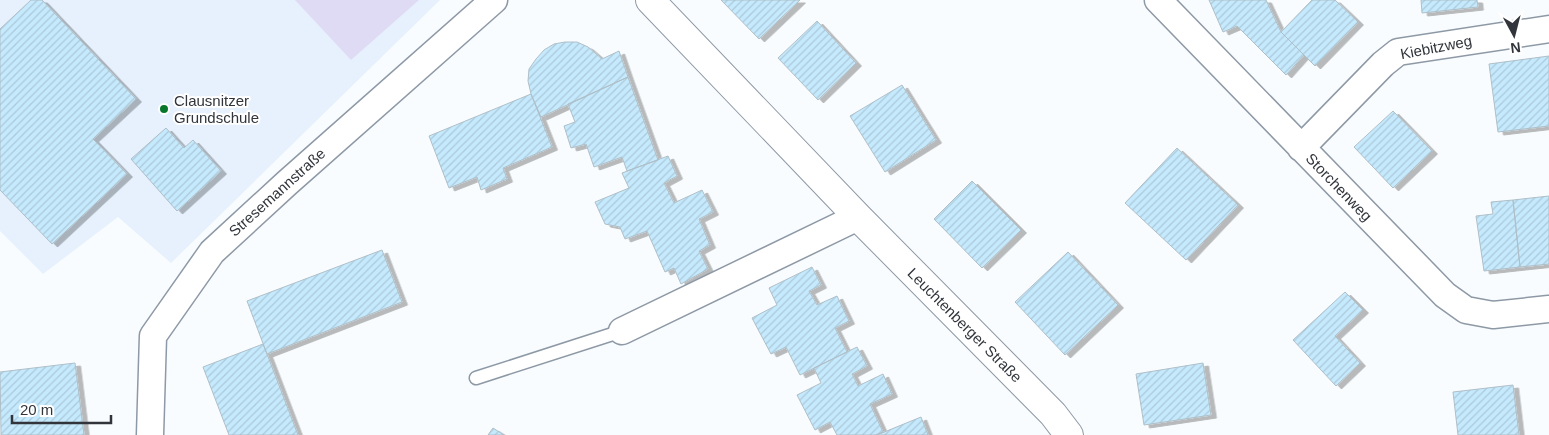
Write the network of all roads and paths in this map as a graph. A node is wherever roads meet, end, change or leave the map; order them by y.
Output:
1 (494, 0) edge
2 (650, 0) edge
3 (1158, 0) edge
4 (1549, 29) edge
5 (1301, 148) junction
6 (858, 217) junction
7 (1549, 309) edge
8 (622, 331) joint
9 (476, 378) dead end
10 (150, 435) edge
11 (1069, 435) edge

1 - 10 street, Stresemannstraße
2 - 6 street, Leuchtenberger Straße
3 - 5 street, Storchenweg
4 - 5 street, Kiebitzweg
5 - 7 street, Storchenweg
6 - 8 street
6 - 11 street, Leuchtenberger Straße
8 - 9 lane

